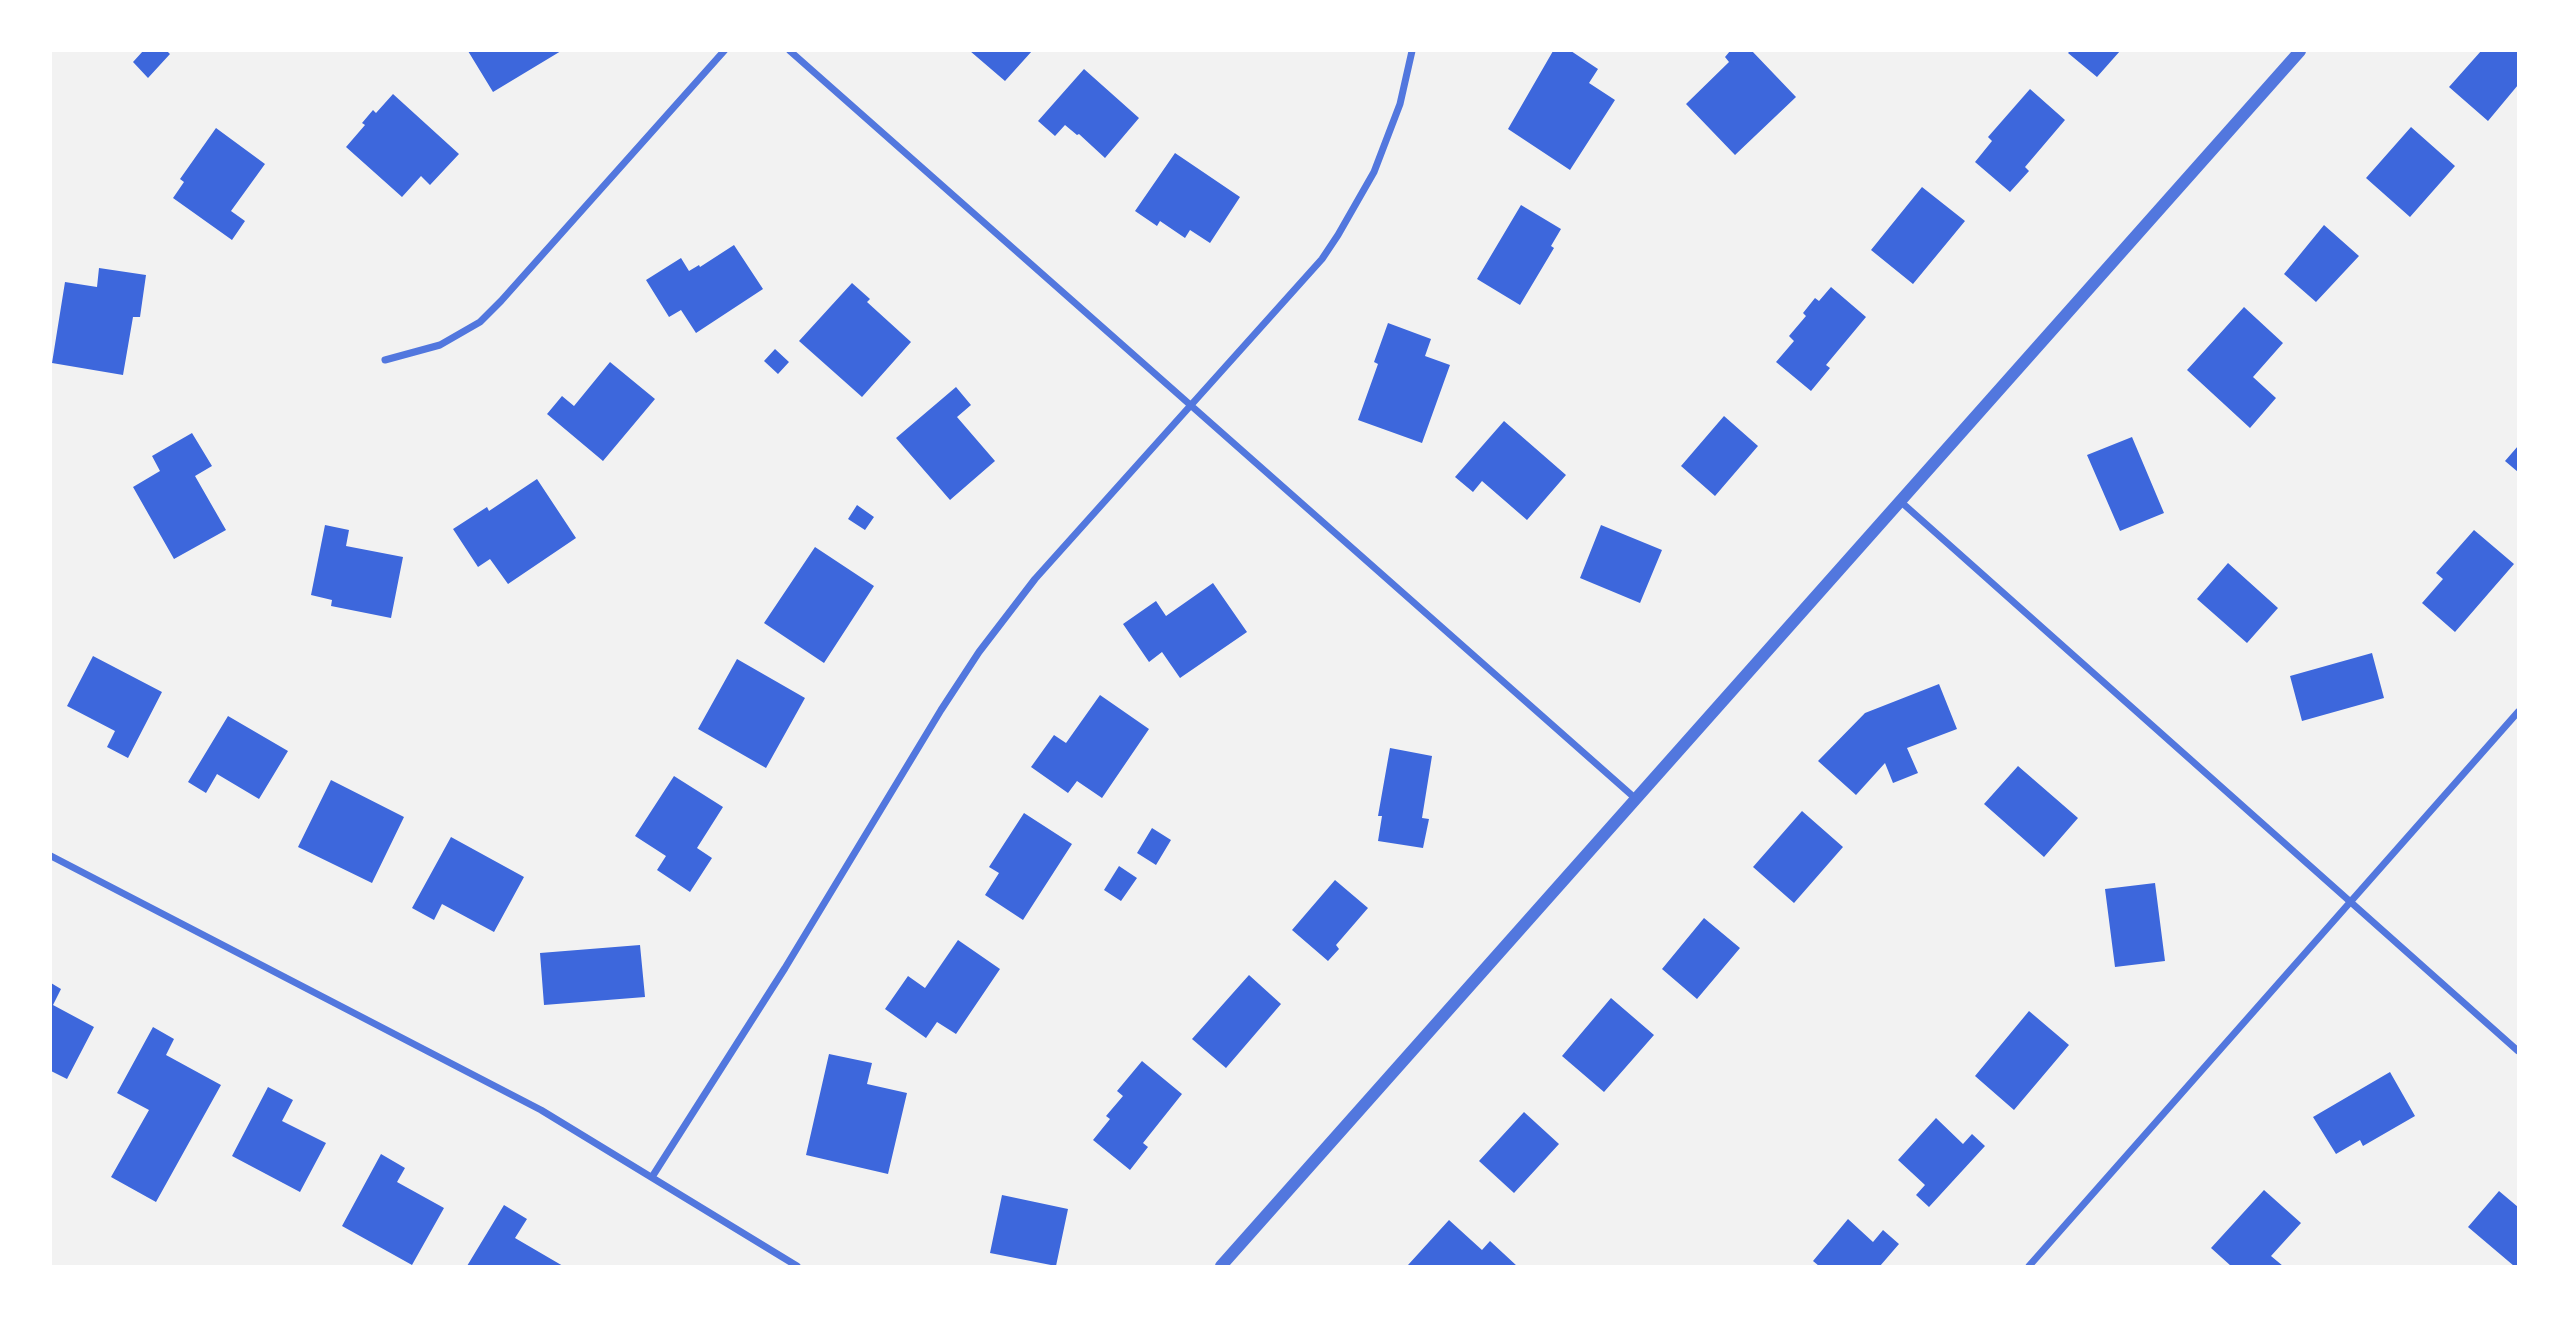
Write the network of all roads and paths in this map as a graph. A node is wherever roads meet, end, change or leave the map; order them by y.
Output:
1 (724, 51) edge
2 (790, 51) edge
3 (1412, 51) edge
4 (2300, 51) edge
5 (385, 360) dead end
6 (1191, 405) junction
7 (1900, 500) junction
8 (2518, 712) edge
9 (1636, 799) junction
10 (51, 856) edge
11 (2350, 901) junction
12 (2518, 1051) edge
13 (652, 1177) junction
14 (797, 1266) edge
15 (1221, 1266) edge
16 (2029, 1266) edge

1 - 5 street
2 - 6 street
3 - 6 street
4 - 7 street
6 - 9 street
6 - 13 street
7 - 9 street
7 - 11 street
8 - 11 street
9 - 15 street
10 - 13 street
11 - 12 street
11 - 16 street
13 - 14 street

